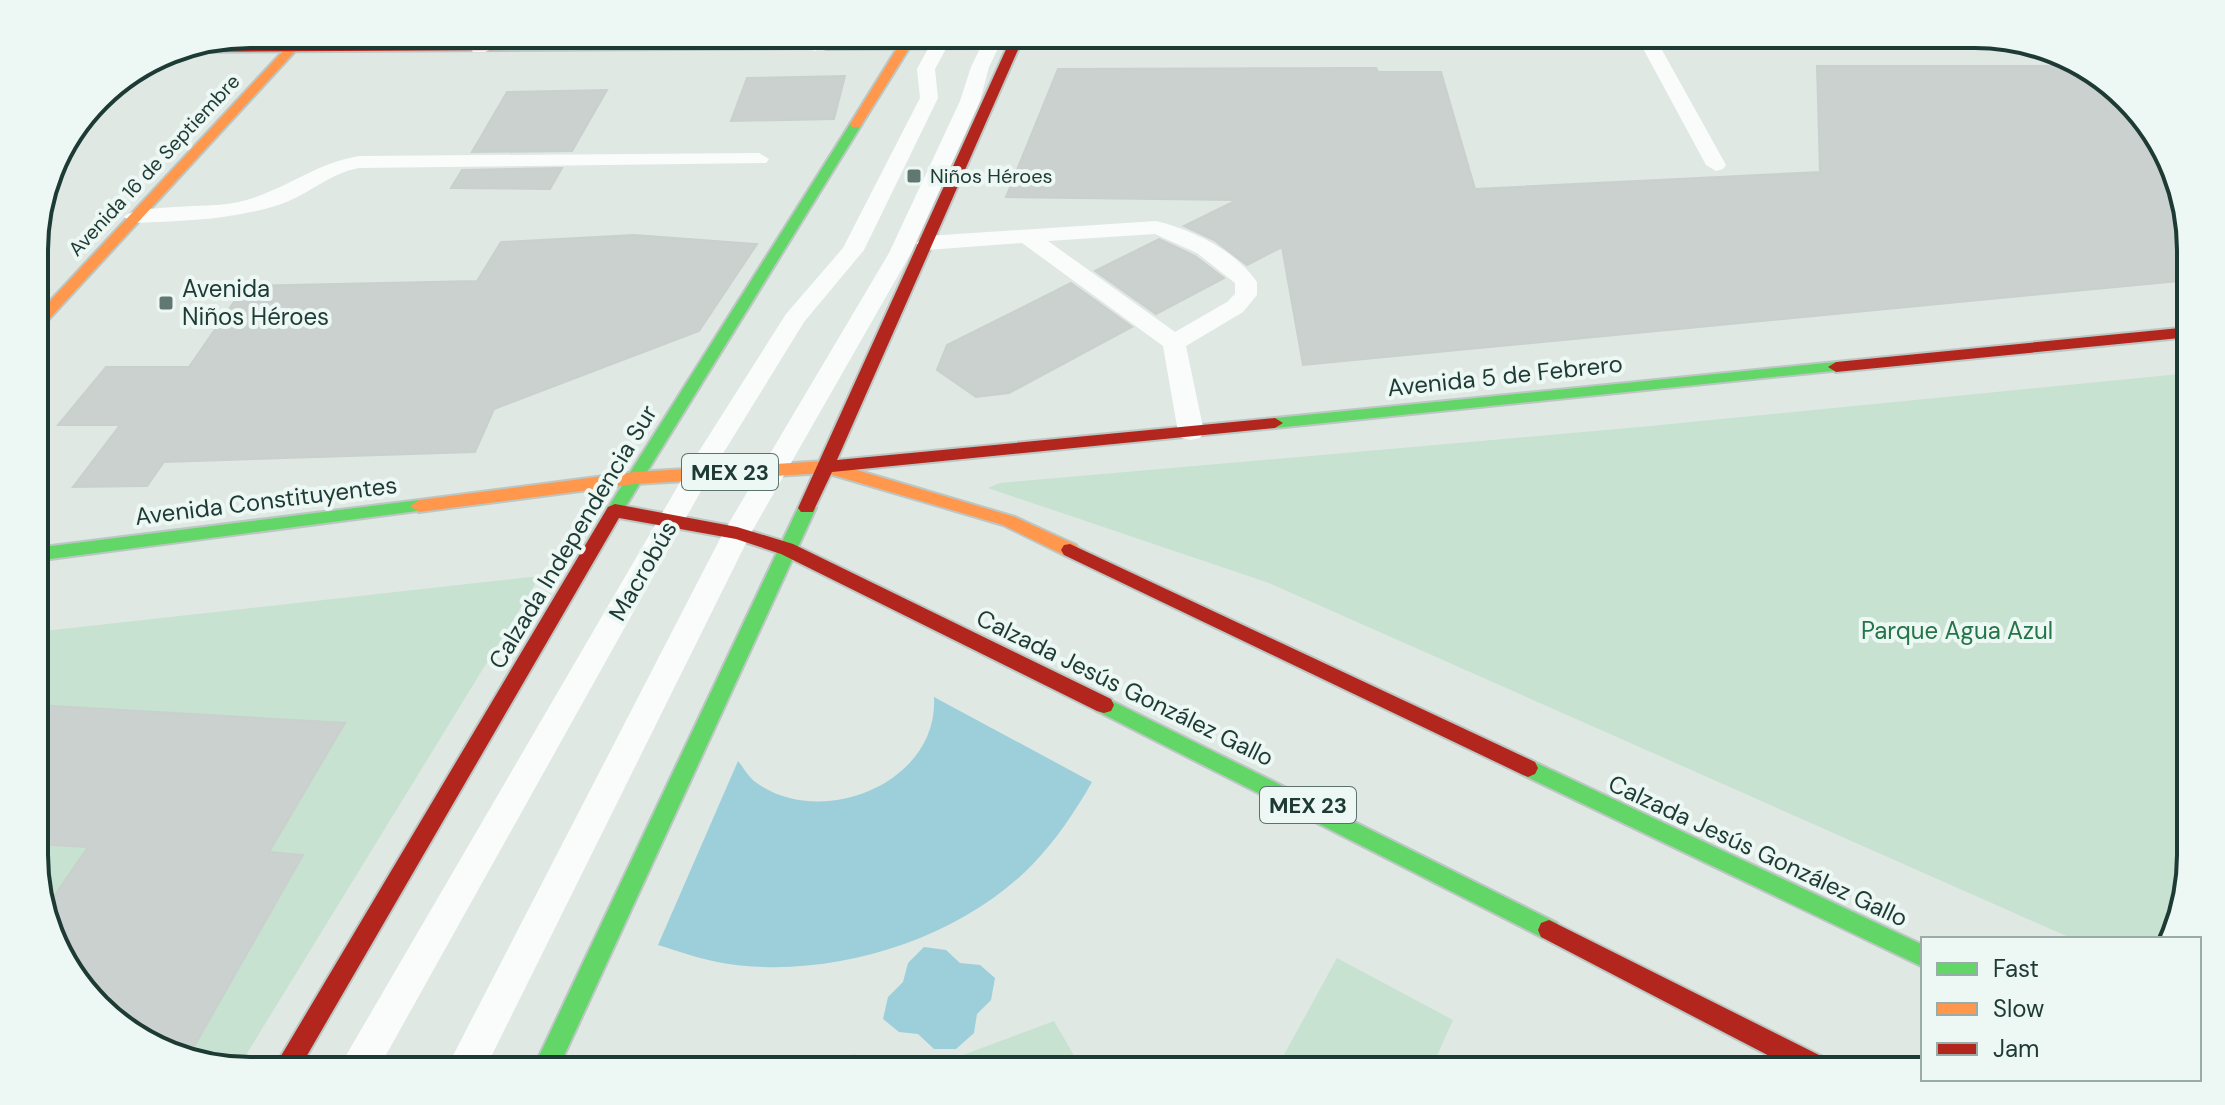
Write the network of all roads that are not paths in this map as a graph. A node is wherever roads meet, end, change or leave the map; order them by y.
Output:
1 (479, 48) edge
2 (904, 48) edge
3 (938, 48) edge
4 (1000, 48) edge
5 (1002, 48) edge
6 (1652, 48) edge
7 (291, 49) junction
8 (230, 50) edge
9 (759, 159) dead end
10 (1716, 165) dead end
11 (135, 217) junction
12 (1025, 235) junction
13 (927, 243) junction
14 (48, 312) edge
15 (2177, 333) edge
16 (1174, 343) junction
17 (1191, 432) junction
18 (826, 467) junction
19 (771, 470) junction
20 (698, 473) junction
21 (635, 478) junction
22 (503, 496) junction
23 (567, 504) dead end
24 (606, 510) junction
25 (671, 522) junction
26 (737, 533) junction
27 (787, 549) junction
28 (48, 553) edge
29 (1921, 955) edge
30 (292, 1057) edge
31 (364, 1057) edge
32 (471, 1057) edge
33 (551, 1057) edge
34 (1797, 1057) edge

1 - 7 main road
2 - 21 main road, Calzada Independencia Sur
3 - 20 lane, Macrobús
4 - 19 lane
5 - 13 main road
6 - 10 lane
7 - 8 main road
7 - 11 main road, Avenida 16 de Septiembre
9 - 11 lane
11 - 14 main road, Avenida 16 de Septiembre
12 - 13 lane
12 - 16 lane
12 - 16 lane
13 - 18 main road
15 - 17 main road, Avenida 5 de Febrero
16 - 17 lane
17 - 18 main road, Avenida 5 de Febrero
18 - 19 main road, MEX 23
18 - 27 main road
18 - 29 main road, Calzada Jesús González Gallo / MEX 23
19 - 20 main road, MEX 23
19 - 26 lane
20 - 21 main road, MEX 23
20 - 25 lane, Macrobús
21 - 22 main road, Avenida Constituyentes
21 - 24 main road, Calzada Independencia Sur
22 - 23 main road, Avenida Constituyentes
22 - 28 main road, Avenida Constituyentes
24 - 25 main road, MEX 23
24 - 30 main road, Calzada Independencia Sur
25 - 26 main road, MEX 23
25 - 31 lane, Macrobús
26 - 27 main road, MEX 23
26 - 32 lane
27 - 33 main road
27 - 34 main road, Calzada Jesús González Gallo / MEX 23

